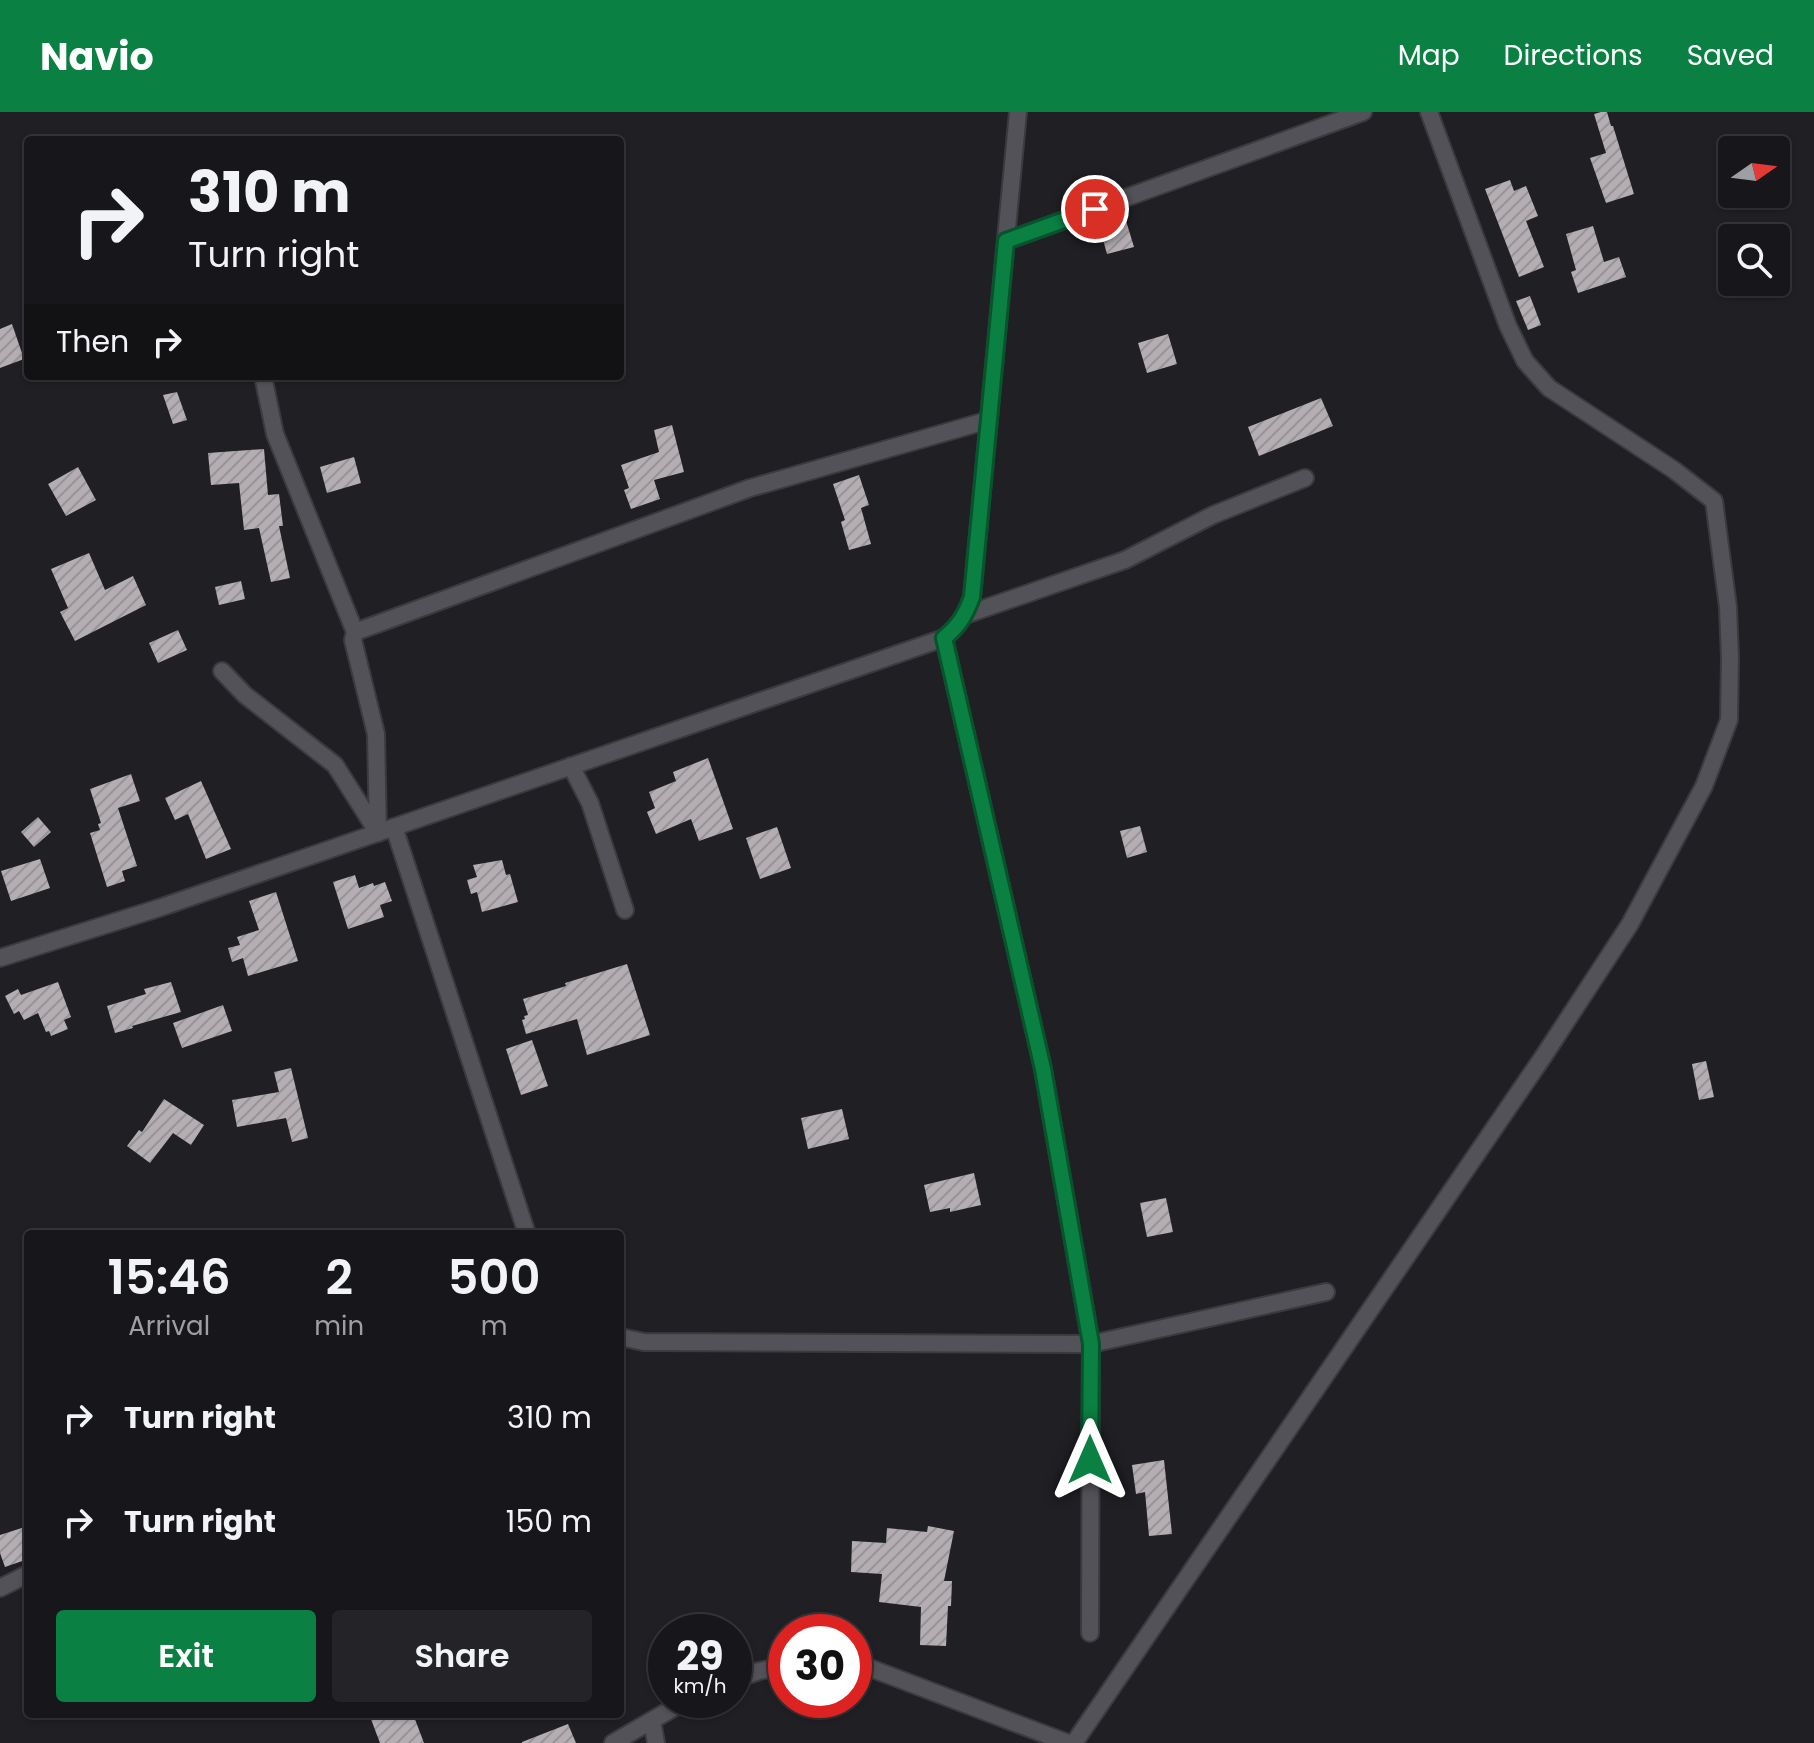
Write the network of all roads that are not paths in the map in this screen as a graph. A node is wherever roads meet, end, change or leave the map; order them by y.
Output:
1 (1018, 112) edge
2 (1363, 112) edge
3 (1429, 112) edge
4 (1006, 241) junction
5 (264, 380) edge
6 (989, 420) junction
7 (1305, 478) dead end
8 (965, 615) junction
9 (355, 632) junction
10 (944, 638) junction
11 (222, 671) dead end
12 (571, 766) junction
13 (394, 827) junction
14 (378, 833) junction
15 (625, 910) dead end
16 (0, 958) edge
17 (526, 1230) edge
18 (1326, 1292) dead end
19 (624, 1338) edge
20 (1091, 1344) junction
21 (24, 1576) edge
22 (0, 1588) edge
23 (1090, 1633) dead end
24 (872, 1669) edge
25 (657, 1718) edge
26 (652, 1721) junction
27 (613, 1743) edge
28 (656, 1743) edge
29 (1071, 1743) edge

1 - 4 street
2 - 4 street
3 - 29 street
4 - 6 street
5 - 9 street
6 - 8 street
6 - 9 street
7 - 8 street
8 - 10 street
9 - 14 street
10 - 12 street
10 - 20 street
11 - 14 street
12 - 13 street
12 - 15 street
13 - 14 street
13 - 17 street
14 - 16 street
18 - 20 street
19 - 20 street
20 - 23 street
21 - 22 street
24 - 29 street
25 - 26 street
26 - 27 street
26 - 28 street

